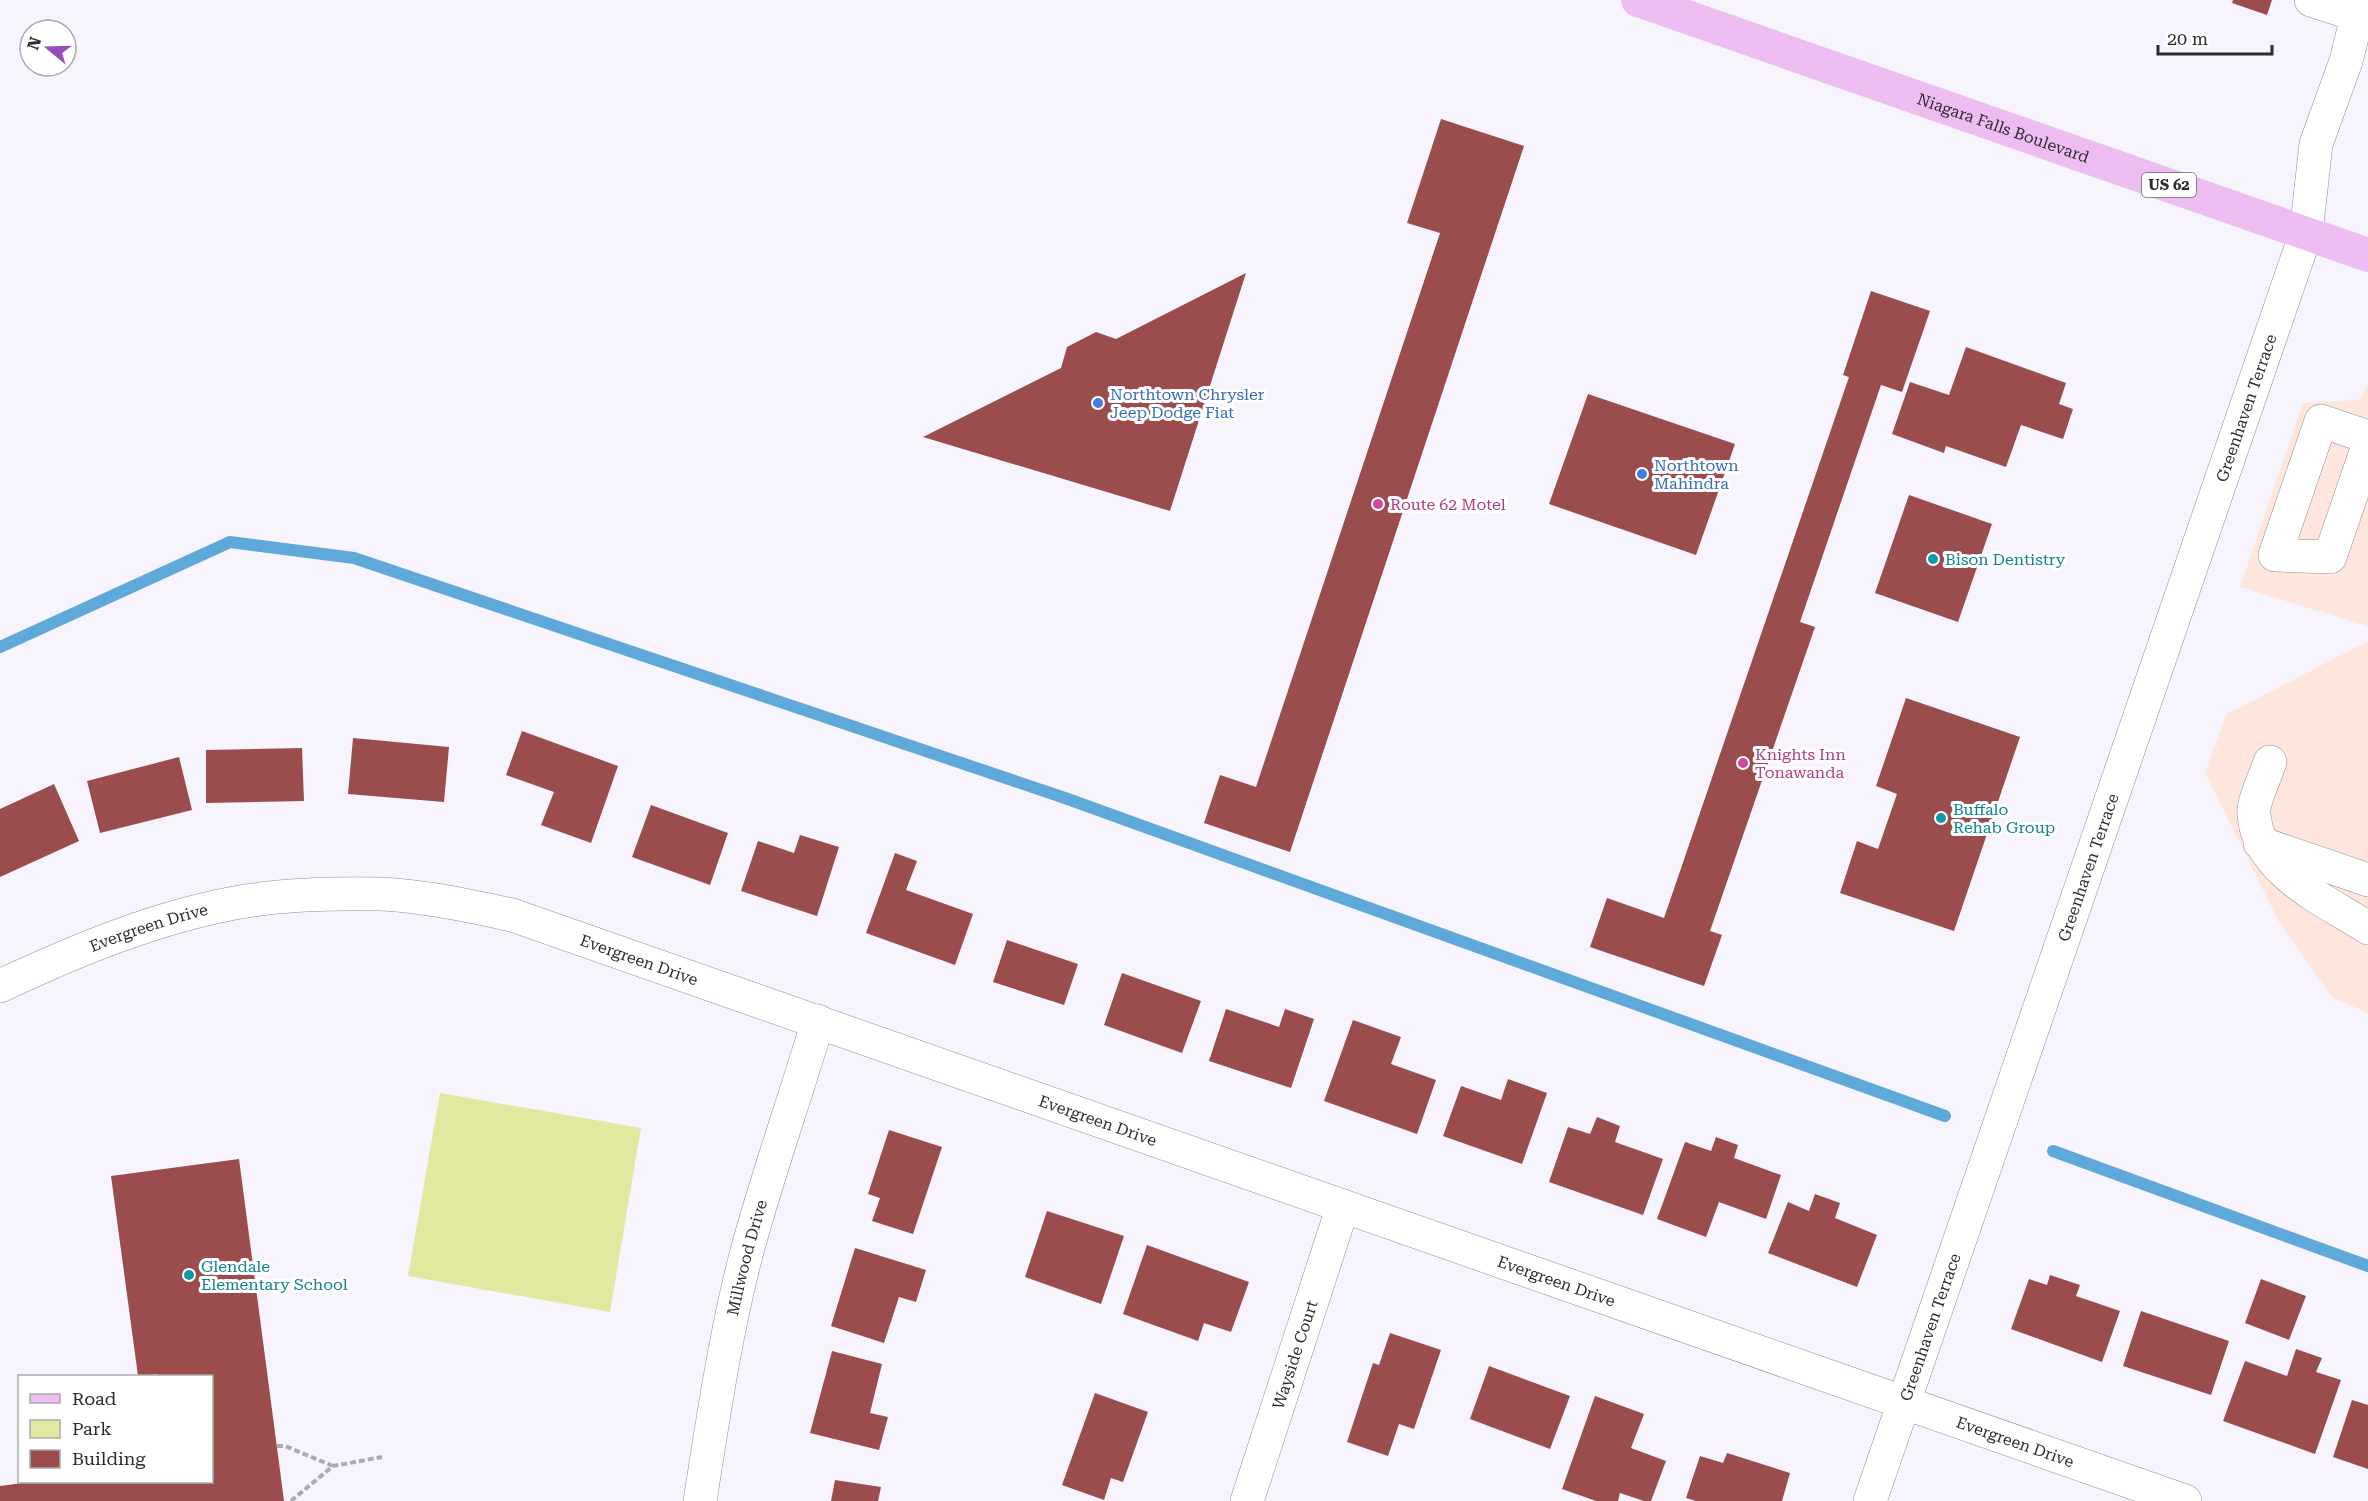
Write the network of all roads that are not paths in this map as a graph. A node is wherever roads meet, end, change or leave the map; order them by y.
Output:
1 (1638, 0) edge
2 (2311, 0) edge
3 (2359, 8) edge
4 (2306, 233) junction
5 (2368, 255) edge
6 (2270, 762) dead end
7 (2267, 852) junction
8 (2368, 880) edge
9 (2368, 894) edge
10 (2335, 907) junction
11 (2368, 918) edge
12 (2368, 928) edge
13 (0, 986) edge
14 (818, 1021) junction
15 (1343, 1206) junction
16 (1903, 1403) junction
17 (700, 1501) edge
18 (1247, 1501) edge
19 (1870, 1501) edge
20 (2185, 1501) edge

1 - 4 main road, Niagara Falls Boulevard / US 62
2 - 3 street
3 - 4 street, Greenhaven Terrace
4 - 5 main road, Niagara Falls Boulevard / US 62
4 - 16 street, Greenhaven Terrace
6 - 7 street
7 - 8 street
7 - 9 street
7 - 10 street
10 - 11 street
10 - 12 street
13 - 14 street, Evergreen Drive
14 - 15 street, Evergreen Drive
14 - 17 street, Millwood Drive
15 - 16 street, Evergreen Drive
15 - 18 street, Wayside Court
16 - 19 street, Greenhaven Terrace
16 - 20 street, Evergreen Drive

